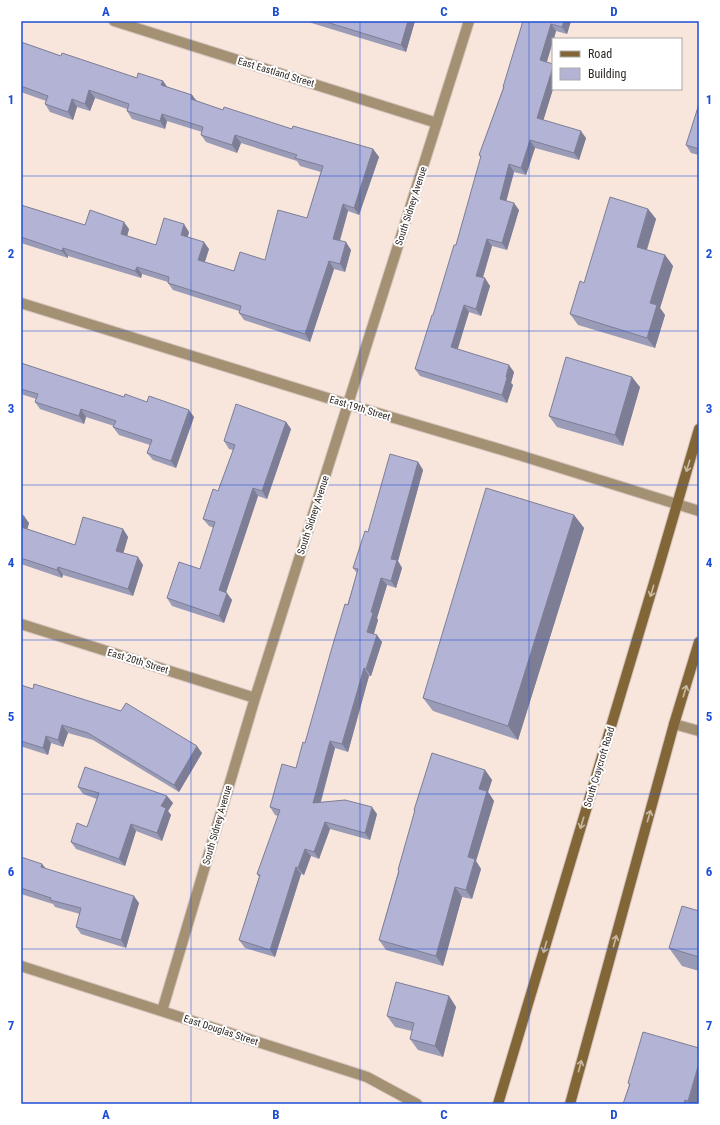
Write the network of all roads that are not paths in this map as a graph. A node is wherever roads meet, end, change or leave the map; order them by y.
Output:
1 (114, 21) edge
2 (469, 21) edge
3 (437, 123) junction
4 (21, 303) edge
5 (347, 404) junction
6 (699, 429) edge
7 (676, 504) junction
8 (699, 511) edge
9 (21, 624) edge
10 (699, 642) edge
11 (255, 698) junction
12 (674, 724) junction
13 (699, 731) edge
14 (21, 966) edge
15 (162, 1011) junction
16 (417, 1104) edge
17 (498, 1104) edge
18 (570, 1104) edge

1 - 3 street, East Eastland Street
2 - 3 street, South Sidney Avenue
3 - 5 street, South Sidney Avenue
4 - 5 street, East 19th Street
5 - 7 street, East 19th Street
5 - 11 street, South Sidney Avenue
6 -> 7 main road, South Craycroft Road
7 - 8 street, East 19th Street
7 -> 17 main road, South Craycroft Road
9 - 11 street, East 20th Street
12 -> 10 main road
11 - 15 street, South Sidney Avenue
12 - 13 street
18 -> 12 main road
14 - 15 street, East Douglas Street
15 - 16 street, East Douglas Street

